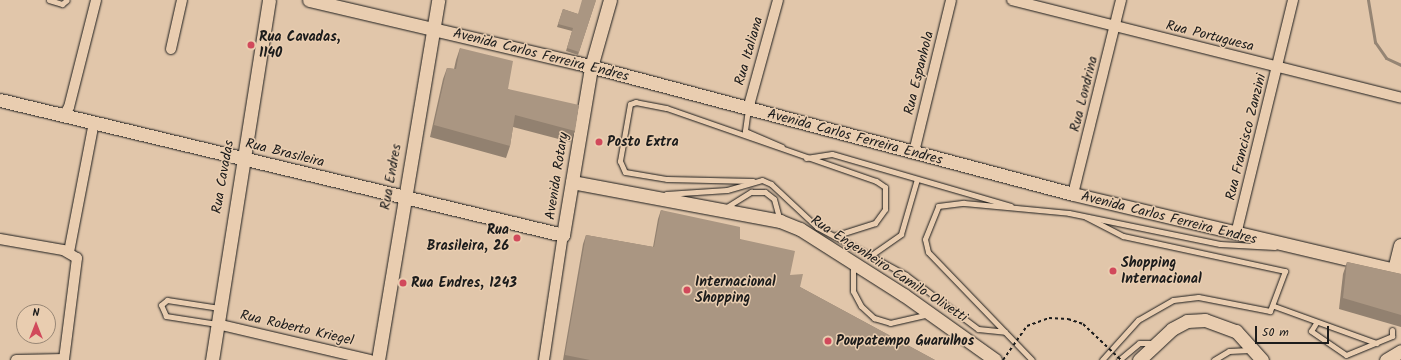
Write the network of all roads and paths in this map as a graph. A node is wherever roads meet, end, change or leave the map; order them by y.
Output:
1 (49, 0) edge
2 (67, 0) edge
3 (96, 0) edge
4 (182, 0) edge
5 (269, 0) edge
6 (309, 0) edge
7 (438, 0) edge
8 (610, 0) edge
9 (778, 0) edge
10 (951, 0) edge
11 (1012, 0) edge
12 (1121, 0) edge
13 (1293, 0) edge
14 (1115, 27) junction
15 (434, 28) junction
16 (171, 49) dead end
17 (591, 67) junction
18 (1277, 67) junction
19 (1401, 98) edge
20 (0, 100) edge
21 (748, 109) junction
22 (64, 115) junction
23 (94, 122) junction
24 (788, 151) junction
25 (914, 152) junction
26 (806, 158) junction
27 (242, 160) junction
28 (917, 179) junction
29 (753, 180) junction
30 (572, 182) junction
31 (1073, 194) junction
32 (649, 195) junction
33 (403, 198) junction
34 (724, 209) junction
35 (1024, 209) junction
36 (1084, 215) junction
37 (780, 221) junction
38 (1236, 234) junction
39 (563, 236) junction
40 (834, 236) junction
41 (0, 239) edge
42 (1288, 246) junction
43 (1401, 246) edge
44 (69, 252) junction
45 (870, 256) junction
46 (853, 262) junction
47 (1398, 271) edge
48 (1274, 306) junction
49 (219, 308) junction
50 (930, 313) junction
51 (1316, 323) junction
52 (217, 324) junction
53 (1392, 330) dead end
54 (1005, 332) junction
55 (1155, 343) junction
56 (1376, 343) junction
57 (1401, 350) edge
58 (1258, 355) edge
59 (64, 359) edge
60 (16, 360) edge
61 (212, 360) edge
62 (370, 360) edge
63 (378, 360) edge
64 (544, 360) edge
65 (995, 360) edge
66 (1003, 360) edge
67 (1032, 360) edge
68 (1102, 360) edge
69 (1120, 360) edge
70 (1139, 360) edge
71 (1214, 360) edge
72 (1386, 360) edge

1 - 2 lane
3 - 22 street
4 - 16 street
5 - 27 street, Rua Cavadas
6 - 15 street, Avenida Carlos Ferreira Endres
7 - 15 street, Rua Endres
8 - 17 street, Avenida Rotary
9 - 21 street, Rua Italiana
10 - 25 street, Rua Espanhola
11 - 14 street, Rua Portuguesa
12 - 14 street, Rua Londrina
13 - 18 street, Rua Francisco Zanzini
14 - 18 street, Rua Portuguesa
14 - 31 street, Rua Londrina
15 - 17 street, Avenida Carlos Ferreira Endres
15 - 33 street, Rua Endres
17 - 21 street, Avenida Carlos Ferreira Endres
17 - 30 street, Avenida Rotary
18 - 19 street, Rua Portuguesa
18 - 38 street, Rua Francisco Zanzini
20 - 22 street, Rua Brasileira
21 - 24 lane
21 - 25 street, Avenida Carlos Ferreira Endres
22 - 23 street, Rua Brasileira
23 - 27 street, Rua Brasileira
23 - 44 street
24 - 26 lane
24 - 29 lane
25 - 31 street, Avenida Carlos Ferreira Endres
26 - 28 lane
26 - 40 lane
27 - 33 street, Rua Brasileira
27 - 49 street, Rua Cavadas
28 - 35 lane
28 - 45 lane
29 - 32 lane
29 - 40 lane
30 - 32 street, Rua Engenheiro Camilo Olivetti
30 - 39 street, Avenida Rotary
31 - 38 street, Avenida Carlos Ferreira Endres
32 - 34 street, Rua Engenheiro Camilo Olivetti
33 - 39 street, Rua Brasileira
33 - 63 street, Rua Endres
34 - 37 street, Rua Engenheiro Camilo Olivetti
34 - 37 lane
35 - 36 lane
35 - 54 lane
36 - 42 lane
36 - 48 lane
37 - 46 street, Rua Engenheiro Camilo Olivetti
38 - 42 street, Avenida Carlos Ferreira Endres
39 - 64 street, Avenida Rotary
40 - 45 lane
41 - 44 street
42 - 47 street, Avenida Carlos Ferreira Endres
43 - 47 main road
44 - 59 street
45 - 54 lane
46 - 50 street, Rua Engenheiro Camilo Olivetti
46 - 50 lane
48 - 51 lane
48 - 68 lane
49 - 52 street, Rua Cavadas
49 - 52 lane
50 - 65 street, Rua Engenheiro Camilo Olivetti
51 - 56 lane
51 - 56 lane
52 - 61 street, Rua Cavadas
52 - 62 street, Rua Roberto Kriegel
53 - 56 lane
54 - 67 lane
55 - 58 street
55 - 69 lane
55 - 70 street
57 - 72 street
58 - 71 lane
59 - 60 street
66 - 69 path, bridge

